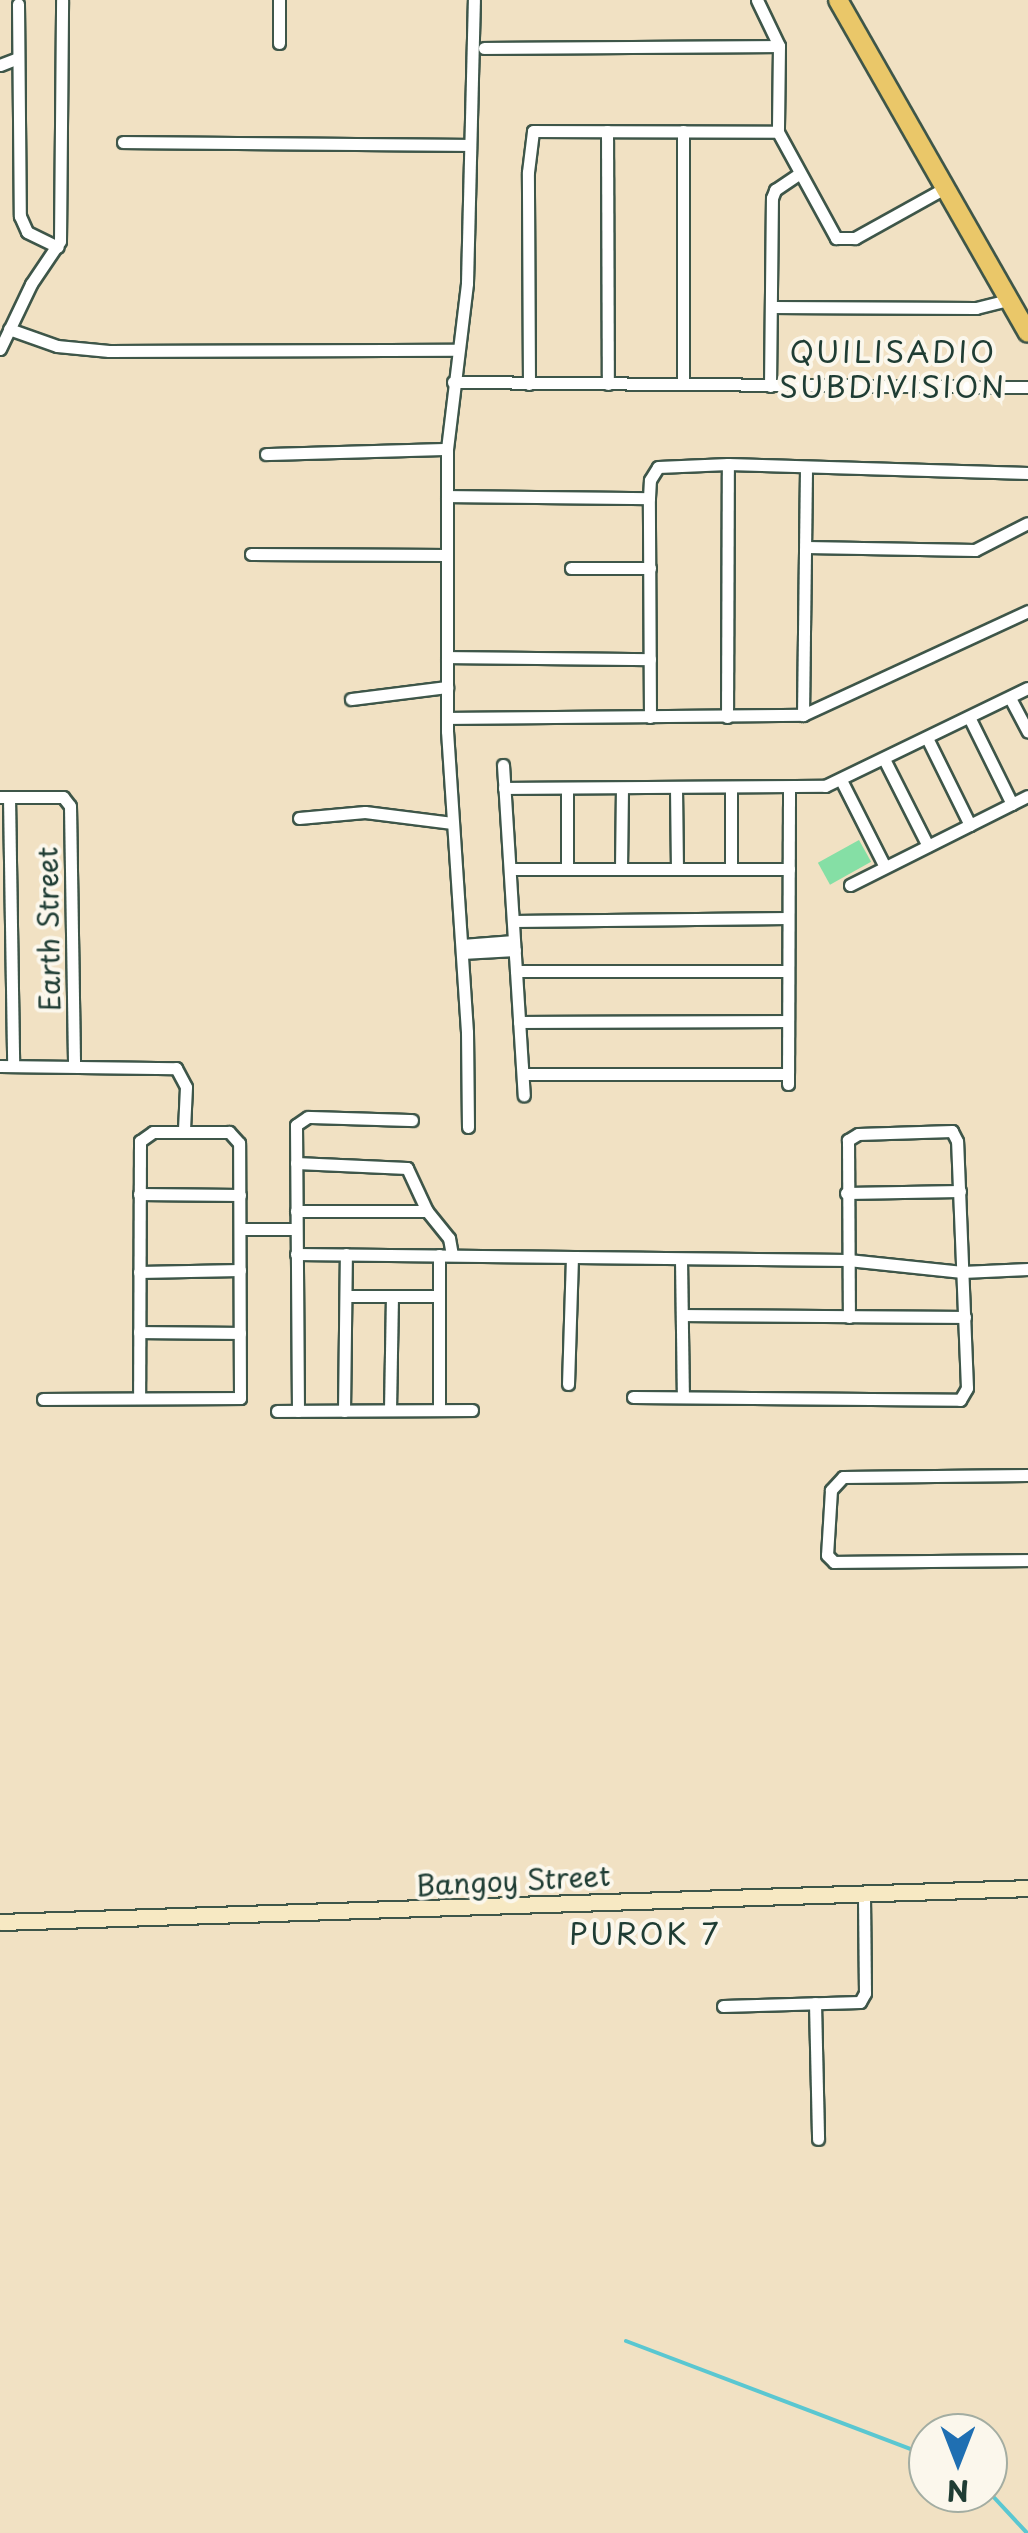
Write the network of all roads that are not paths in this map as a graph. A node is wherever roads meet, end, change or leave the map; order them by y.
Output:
1 (62, 0) edge
2 (279, 0) edge
3 (474, 0) edge
4 (757, 0) edge
5 (838, 0) edge
6 (18, 4) dead end
7 (280, 43) dead end
8 (779, 46) junction
9 (484, 48) dead end
10 (18, 58) junction
11 (0, 64) edge
12 (607, 131) junction
13 (683, 131) junction
14 (778, 132) junction
15 (123, 142) dead end
16 (470, 146) junction
17 (799, 174) junction
18 (945, 188) junction
19 (58, 247) junction
20 (1009, 300) junction
21 (771, 307) junction
22 (10, 329) junction
23 (1028, 333) edge
24 (0, 348) edge
25 (457, 350) junction
26 (453, 382) junction
27 (529, 384) junction
28 (608, 384) junction
29 (683, 384) junction
30 (770, 386) junction
31 (1028, 386) edge
32 (447, 449) junction
33 (266, 454) dead end
34 (728, 464) junction
35 (806, 468) junction
36 (1028, 473) edge
37 (447, 496) junction
38 (649, 498) junction
39 (1028, 523) edge
40 (806, 548) junction
41 (250, 554) dead end
42 (447, 555) junction
43 (570, 568) dead end
44 (650, 568) junction
45 (1028, 611) edge
46 (447, 657) junction
47 (650, 658) junction
48 (447, 687) junction
49 (1028, 688) edge
50 (1010, 698) junction
51 (351, 699) dead end
52 (803, 715) junction
53 (650, 717) junction
54 (728, 717) junction
55 (448, 718) junction
56 (969, 718) junction
57 (1028, 732) edge
58 (927, 738) junction
59 (884, 759) junction
60 (503, 765) dead end
61 (842, 780) junction
62 (504, 788) junction
63 (568, 788) junction
64 (622, 788) junction
65 (676, 788) junction
66 (731, 788) junction
67 (789, 788) junction
68 (4, 796) edge
69 (1028, 796) edge
70 (1012, 804) junction
71 (299, 818) dead end
72 (452, 823) junction
73 (970, 825) junction
74 (928, 846) junction
75 (886, 867) junction
76 (510, 869) junction
77 (567, 869) junction
78 (621, 869) junction
79 (677, 869) junction
80 (731, 869) junction
81 (789, 869) junction
82 (850, 885) dead end
83 (788, 918) junction
84 (513, 921) junction
85 (514, 945) junction
86 (462, 949) junction
87 (516, 971) junction
88 (788, 971) junction
89 (788, 1021) junction
90 (519, 1022) junction
91 (74, 1064) junction
92 (6, 1066) edge
93 (523, 1074) junction
94 (524, 1095) dead end
95 (412, 1120) dead end
96 (468, 1127) dead end
97 (184, 1130) junction
98 (296, 1163) junction
99 (960, 1191) junction
100 (139, 1194) junction
101 (846, 1194) junction
102 (240, 1195) junction
103 (296, 1211) junction
104 (428, 1211) junction
105 (296, 1229) junction
106 (240, 1230) junction
107 (296, 1254) junction
108 (346, 1254) junction
109 (446, 1254) junction
110 (572, 1258) junction
111 (681, 1259) junction
112 (848, 1260) junction
113 (1028, 1269) edge
114 (240, 1270) junction
115 (139, 1272) junction
116 (962, 1272) junction
117 (346, 1296) junction
118 (392, 1296) junction
119 (439, 1296) junction
120 (683, 1315) junction
121 (849, 1316) junction
122 (964, 1318) junction
123 (139, 1332) junction
124 (240, 1333) junction
125 (568, 1384) dead end
126 (632, 1397) dead end
127 (683, 1397) junction
128 (139, 1398) junction
129 (43, 1399) dead end
130 (344, 1410) junction
131 (390, 1410) junction
132 (440, 1410) junction
133 (472, 1410) dead end
134 (277, 1411) dead end
135 (298, 1411) junction
136 (1028, 1475) edge
137 (1028, 1560) edge
138 (1028, 1888) edge
139 (864, 1892) junction
140 (0, 1922) edge
141 (814, 2003) junction
142 (722, 2006) dead end
143 (818, 2139) dead end

1 - 19 street
2 - 7 street
3 - 16 street
4 - 8 street
5 - 18 main road
6 - 10 street
8 - 9 street
8 - 14 street
10 - 11 street
10 - 19 street
12 - 13 street
12 - 27 street
12 - 28 street
13 - 14 street
13 - 29 street
14 - 17 street
15 - 16 street
16 - 25 street
17 - 18 street
17 - 21 street
18 - 20 main road
19 - 22 street
20 - 21 street
20 - 23 main road
21 - 30 street
22 - 24 street
22 - 25 street
25 - 26 street
26 - 27 street
26 - 32 street
27 - 28 street
28 - 29 street
29 - 30 street
30 - 31 street
32 - 33 street
32 - 37 street
34 - 35 street
34 - 38 street
34 - 54 street
35 - 36 street
35 - 40 street
37 - 38 street
37 - 42 street
38 - 44 street
39 - 40 street
40 - 52 street
41 - 42 street
42 - 46 street
43 - 44 street
44 - 47 street
45 - 52 street
46 - 47 street
46 - 48 street
47 - 53 street
48 - 51 street
48 - 55 street
49 - 50 street
50 - 56 street
50 - 57 street
52 - 54 street
53 - 54 street
53 - 55 street
55 - 72 street
56 - 58 street
56 - 70 street
58 - 59 street
58 - 73 street
59 - 61 street
59 - 74 street
60 - 62 street
61 - 67 street
61 - 75 street
62 - 63 street
62 - 76 street
63 - 64 street
63 - 77 street
64 - 65 street
64 - 78 street
65 - 66 street
65 - 79 street
66 - 67 street
66 - 80 street
67 - 81 street
68 - 91 street, Earth Street
68 - 92 street
69 - 70 street
70 - 73 street
71 - 72 street
72 - 86 street
73 - 74 street
74 - 75 street
75 - 82 street
76 - 77 street
76 - 84 street
77 - 78 street
78 - 79 street
79 - 80 street
80 - 81 street
81 - 83 street
83 - 84 street
83 - 88 street
84 - 85 street
85 - 86 street
85 - 87 street
86 - 96 street
87 - 88 street
87 - 90 street
88 - 89 street
89 - 90 street
89 - 93 street
90 - 93 street
91 - 92 street
91 - 97 street
93 - 94 street
95 - 98 street
97 - 100 street
97 - 102 street
98 - 103 street
98 - 104 street
99 - 101 street
99 - 101 street
99 - 116 street
100 - 102 street
100 - 115 street
101 - 112 street
102 - 106 street
103 - 104 street
103 - 105 street
104 - 109 street
105 - 106 street
105 - 107 street
106 - 114 street
107 - 108 street
107 - 135 street
108 - 109 street
108 - 117 street
109 - 110 street
109 - 119 street
110 - 111 street
110 - 125 street
111 - 112 street
111 - 120 street
112 - 116 street
112 - 121 street
113 - 116 street
114 - 115 street
114 - 124 street
115 - 123 street
116 - 122 street
117 - 118 street
117 - 130 street
118 - 119 street
118 - 131 street
119 - 132 street
120 - 121 street
120 - 127 street
121 - 122 street
122 - 127 street
123 - 124 street
123 - 128 street
124 - 128 street
126 - 127 street
128 - 129 street
130 - 131 street
130 - 135 street
131 - 132 street
132 - 133 street
134 - 135 street
136 - 137 street
138 - 139 main road, Bangoy Street
139 - 140 main road, Bangoy Street
139 - 141 street
141 - 142 street
141 - 143 street

